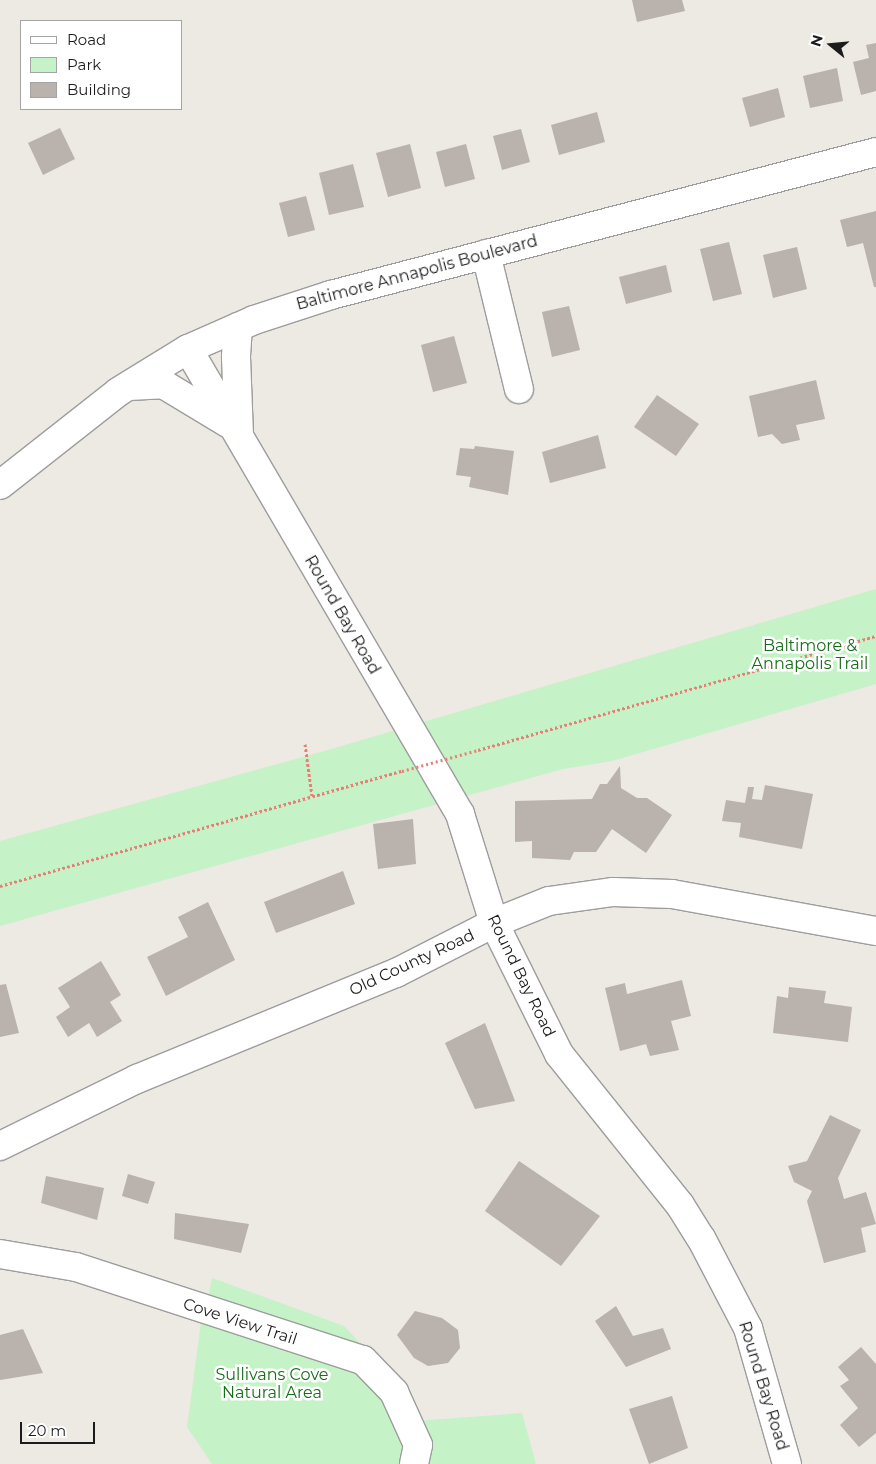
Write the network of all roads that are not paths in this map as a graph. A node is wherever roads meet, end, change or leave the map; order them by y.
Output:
1 (876, 152) edge
2 (486, 254) junction
3 (238, 327) junction
4 (188, 349) junction
5 (129, 386) junction
6 (519, 389) dead end
7 (236, 432) junction
8 (0, 485) edge
9 (494, 923) junction
10 (876, 931) edge
11 (0, 1146) edge
12 (0, 1254) edge
13 (414, 1464) edge
14 (787, 1464) edge

1 - 2 street, Baltimore Annapolis Boulevard
2 - 3 street, Baltimore Annapolis Boulevard
2 - 6 street
3 - 4 street, Baltimore Annapolis Boulevard
3 - 7 street
4 - 5 street, Baltimore Annapolis Boulevard
4 - 7 street, Round Bay Road
5 - 7 street
5 - 8 street, Baltimore Annapolis Boulevard
7 - 9 street, Round Bay Road
9 - 10 street, Old County Road
9 - 11 street, Old County Road
9 - 14 street, Round Bay Road
12 - 13 street, Cove View Trail

